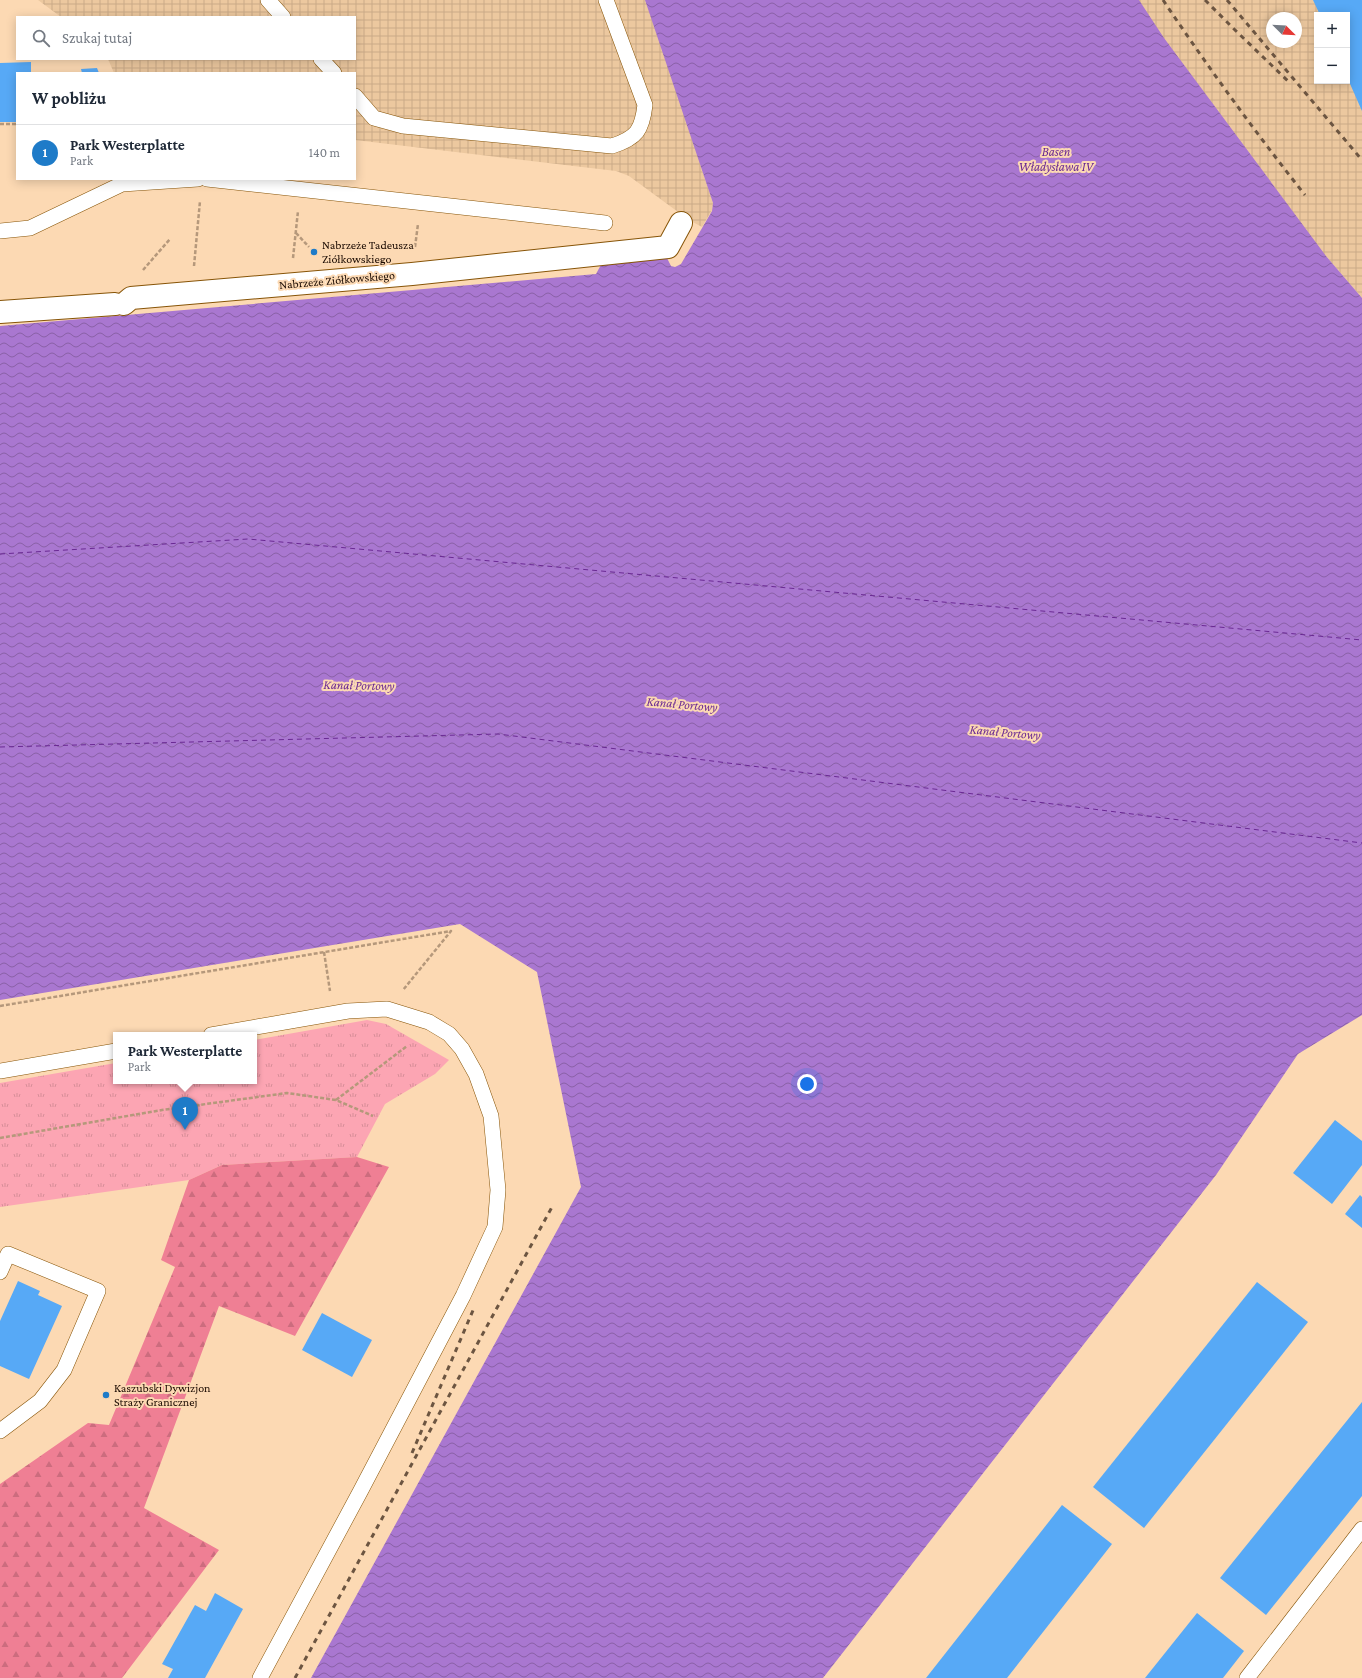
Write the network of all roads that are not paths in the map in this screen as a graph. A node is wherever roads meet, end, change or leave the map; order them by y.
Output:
1 (268, 0) edge
2 (606, 0) edge
3 (282, 16) edge
4 (322, 60) edge
5 (333, 72) edge
6 (356, 97) edge
7 (183, 180) edge
8 (216, 180) edge
9 (605, 223) dead end
10 (681, 223) dead end
11 (0, 231) edge
12 (0, 312) edge
13 (228, 1032) edge
14 (113, 1052) edge
15 (0, 1071) edge
16 (0, 1272) edge
17 (0, 1431) edge
18 (1362, 1529) edge
19 (260, 1678) edge
20 (1248, 1678) edge

1 - 3 lane
2 - 6 lane
4 - 5 lane
7 - 11 lane
8 - 9 lane
10 - 12 street, Nabrzeże Ziółkowskiego
13 - 19 lane
14 - 15 lane
16 - 17 lane
18 - 20 lane

